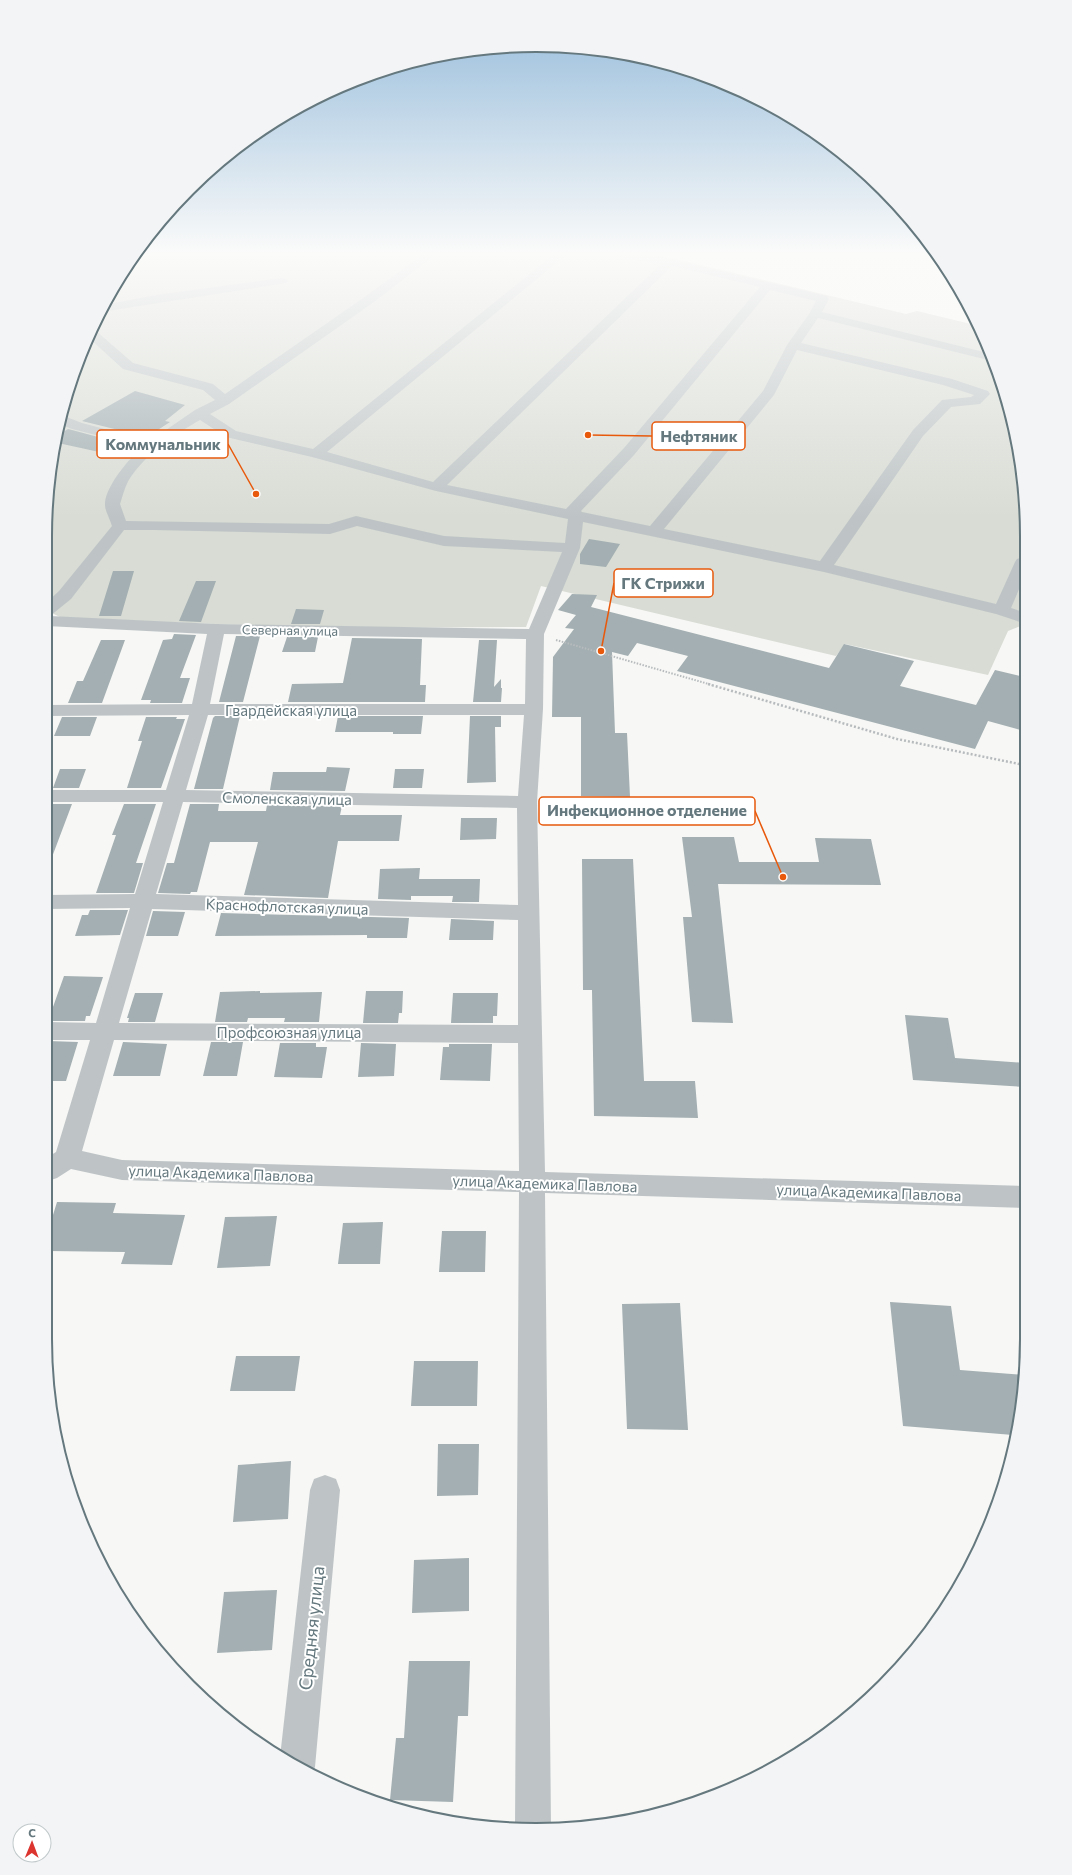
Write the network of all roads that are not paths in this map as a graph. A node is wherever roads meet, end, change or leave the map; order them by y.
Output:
1 (102, 342) edge
2 (308, 342) edge
3 (453, 342) edge
4 (586, 342) edge
5 (720, 342) edge
6 (795, 342) edge
7 (929, 342) edge
8 (793, 345) junction
9 (985, 357) edge
10 (224, 401) junction
11 (200, 413) junction
12 (66, 421) edge
13 (151, 445) junction
14 (316, 454) junction
15 (436, 487) junction
16 (576, 517) junction
17 (120, 526) junction
18 (654, 531) junction
19 (572, 548) junction
20 (824, 567) junction
21 (1020, 569) edge
22 (52, 606) edge
23 (1002, 610) junction
24 (1020, 617) edge
25 (52, 622) edge
26 (217, 629) junction
27 (534, 634) junction
28 (534, 709) junction
29 (52, 710) edge
30 (200, 710) junction
31 (52, 796) edge
32 (174, 796) junction
33 (527, 802) junction
34 (143, 901) junction
35 (52, 902) edge
36 (528, 912) junction
37 (52, 1031) edge
38 (104, 1031) junction
39 (530, 1034) junction
40 (57, 1165) edge
41 (532, 1183) junction
42 (1020, 1197) edge
43 (325, 1490) dead end
44 (298, 1760) edge
45 (533, 1823) edge

1 - 10 street
2 - 10 street
3 - 14 street
4 - 15 street
5 - 16 street
6 - 8 street
7 - 9 street
8 - 18 street
8 - 20 street
10 - 11 street
11 - 13 street
11 - 14 street
12 - 13 street
13 - 17 street
14 - 15 street
15 - 16 street
16 - 18 street
16 - 19 street
17 - 19 street
17 - 22 street
18 - 20 street
19 - 27 street
20 - 23 street
21 - 23 street
23 - 24 street
25 - 26 street, Северная улица
26 - 27 street, Северная улица
26 - 30 street
27 - 28 street
28 - 30 street, Гвардейская улица
28 - 33 street
29 - 30 street, Гвардейская улица
30 - 32 street
31 - 32 street, Смоленская улица
32 - 33 street, Смоленская улица
32 - 34 street
33 - 36 street
34 - 35 street, Краснофлотская улица
34 - 36 street, Краснофлотская улица
34 - 38 street
36 - 39 street
37 - 38 street, Профсоюзная улица
38 - 39 street, Профсоюзная улица
38 - 40 street
39 - 41 street
40 - 41 street, улица Академика Павлова
41 - 42 street, улица Академика Павлова
41 - 45 street
43 - 44 street, Средняя улица

